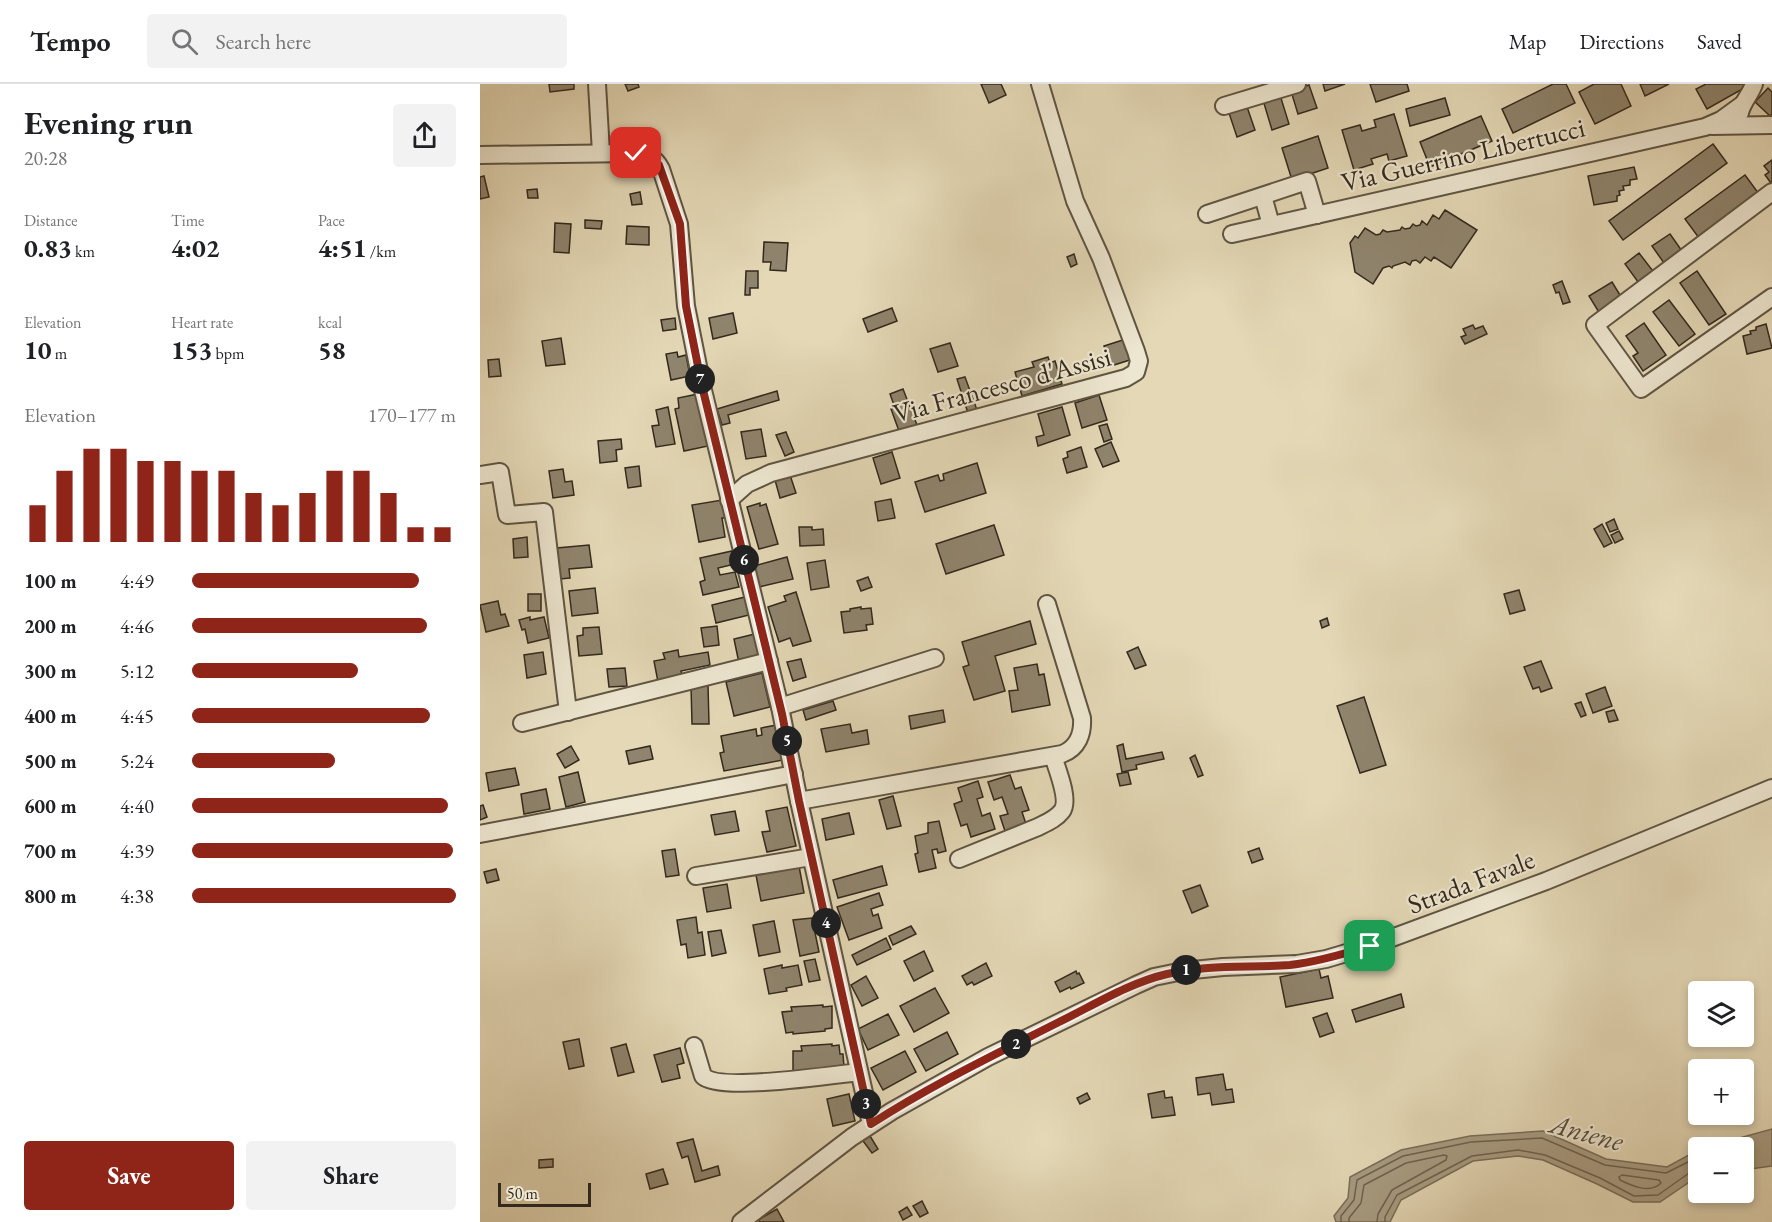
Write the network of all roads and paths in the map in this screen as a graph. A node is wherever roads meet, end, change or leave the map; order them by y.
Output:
1 (597, 84) edge
2 (1040, 84) edge
3 (1297, 84) edge
4 (1754, 84) edge
5 (1743, 104) junction
6 (1224, 106) dead end
7 (1772, 125) edge
8 (1749, 126) junction
9 (1705, 127) junction
10 (601, 153) junction
11 (480, 155) edge
12 (1772, 192) edge
13 (1263, 196) junction
14 (1207, 214) dead end
15 (1317, 214) junction
16 (1271, 225) junction
17 (1232, 234) dead end
18 (1772, 297) edge
19 (480, 475) edge
20 (728, 497) junction
21 (1047, 604) dead end
22 (935, 658) dead end
23 (769, 661) junction
24 (780, 707) junction
25 (568, 712) junction
26 (522, 723) dead end
27 (1053, 756) junction
28 (794, 774) junction
29 (1772, 788) edge
30 (799, 801) junction
31 (480, 834) edge
32 (811, 856) junction
33 (959, 860) dead end
34 (696, 876) dead end
35 (694, 1046) dead end
36 (859, 1072) junction
37 (871, 1124) junction
38 (741, 1222) edge

1 - 10 street
2 - 20 street, Via Francesco d'Assisi
3 - 6 street
4 - 5 street, Via Guerrino Libertucci
5 - 8 street
5 - 9 street, Via Guerrino Libertucci
7 - 8 street, Via Guerrino Libertucci
8 - 9 street, Via Guerrino Libertucci
9 - 15 street, Via Guerrino Libertucci
10 - 11 street
10 - 20 street
12 - 18 street
13 - 14 street
13 - 15 street
13 - 16 street
15 - 16 street, Via Guerrino Libertucci
16 - 17 street, Via Guerrino Libertucci
19 - 25 street
20 - 23 street
21 - 27 street
22 - 24 street
23 - 24 street
23 - 25 street
24 - 28 street
25 - 26 street
27 - 30 street
27 - 33 street
28 - 30 street
28 - 31 street
29 - 37 street, Strada Favale
30 - 32 street
32 - 34 street
32 - 36 street
35 - 36 street
36 - 37 street
37 - 38 street, Strada Favale

